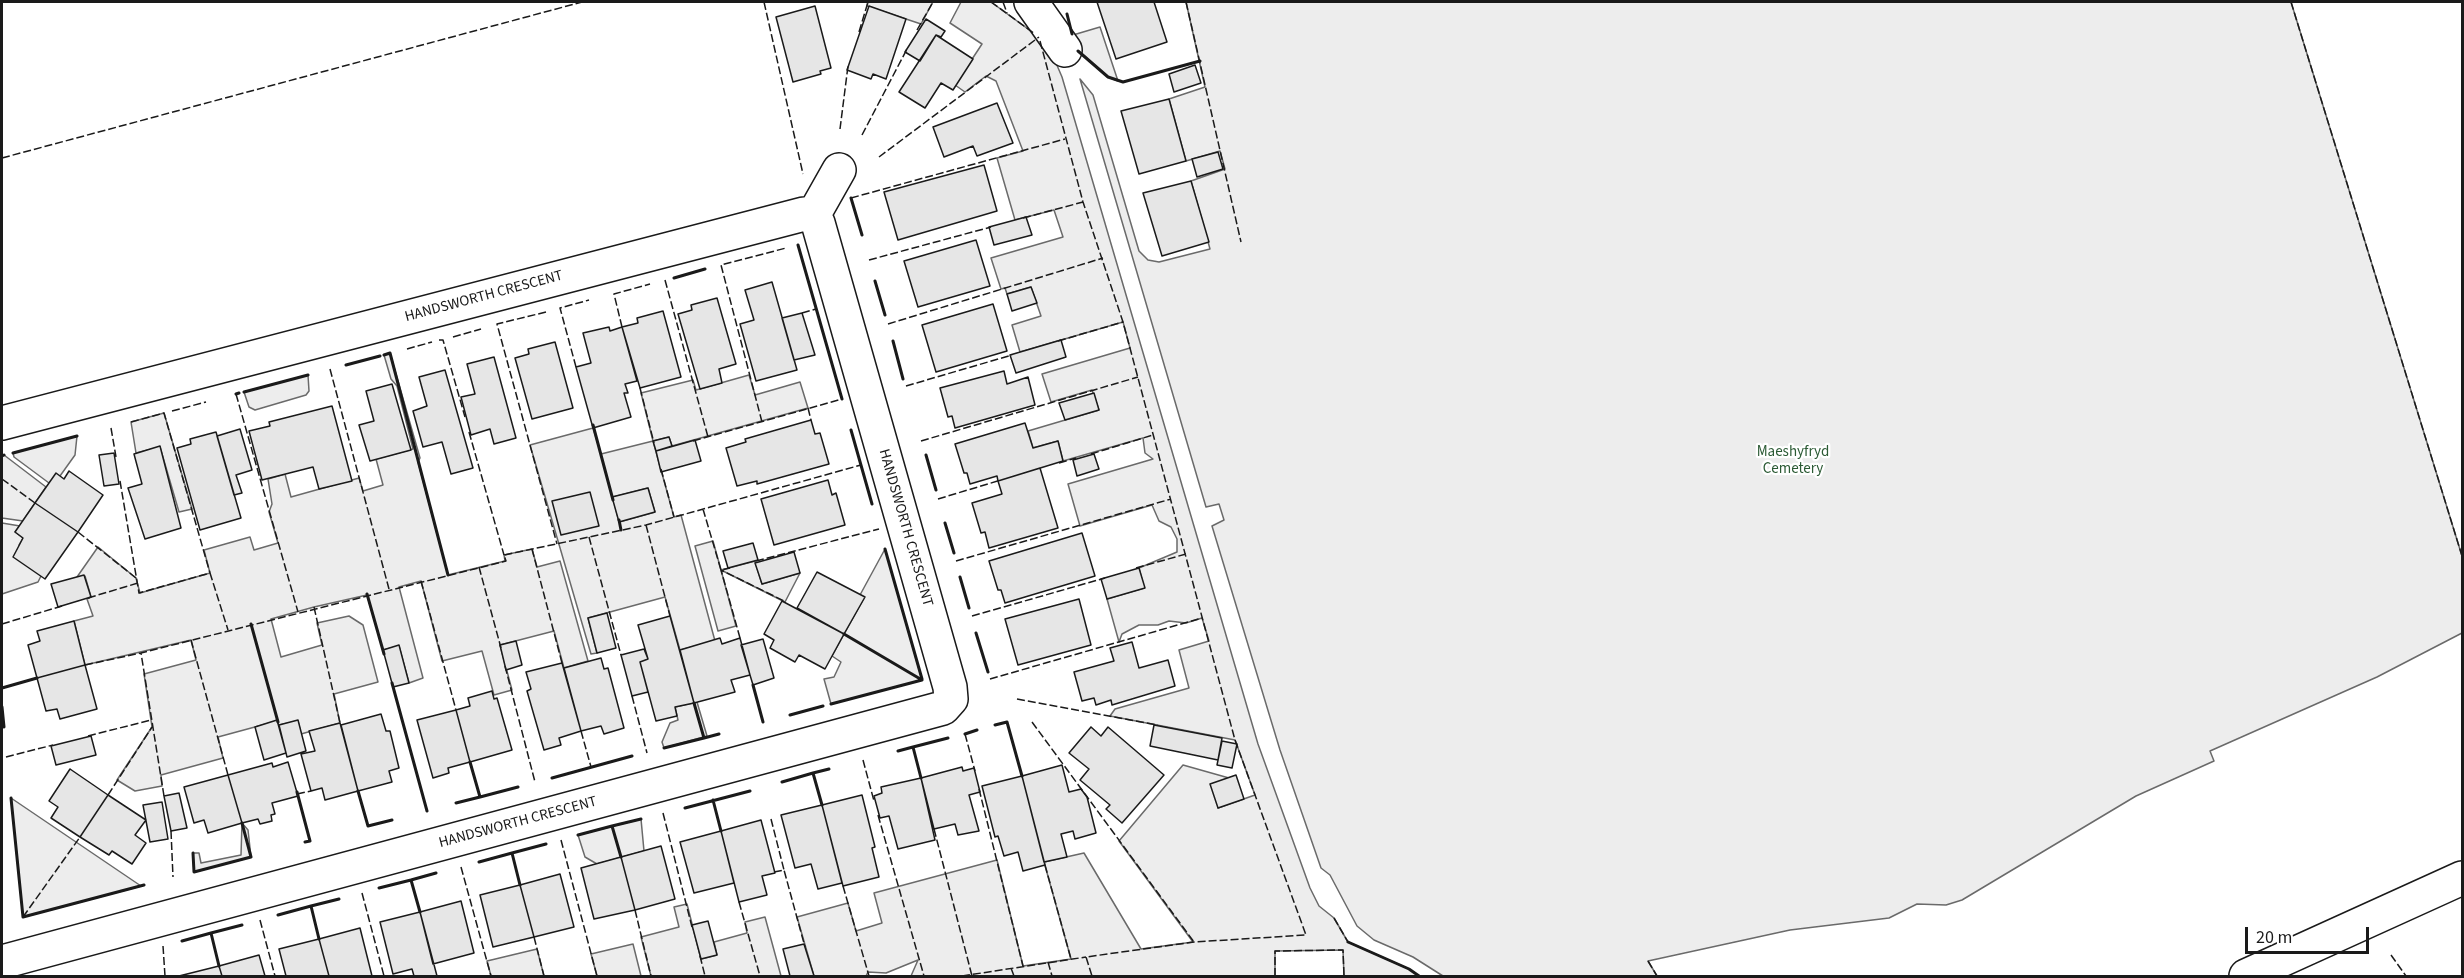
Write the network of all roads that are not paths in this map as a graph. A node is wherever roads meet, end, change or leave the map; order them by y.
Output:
1 (1031, 2) edge
2 (1065, 50) dead end
3 (839, 170) dead end
4 (813, 216) junction
5 (2, 423) edge
6 (2463, 878) edge
7 (2, 962) edge
8 (2246, 976) edge

1 - 2 street
3 - 4 street
4 - 5 street, HANDSWORTH CRESCENT
4 - 7 street, HANDSWORTH CRESCENT
6 - 8 street

